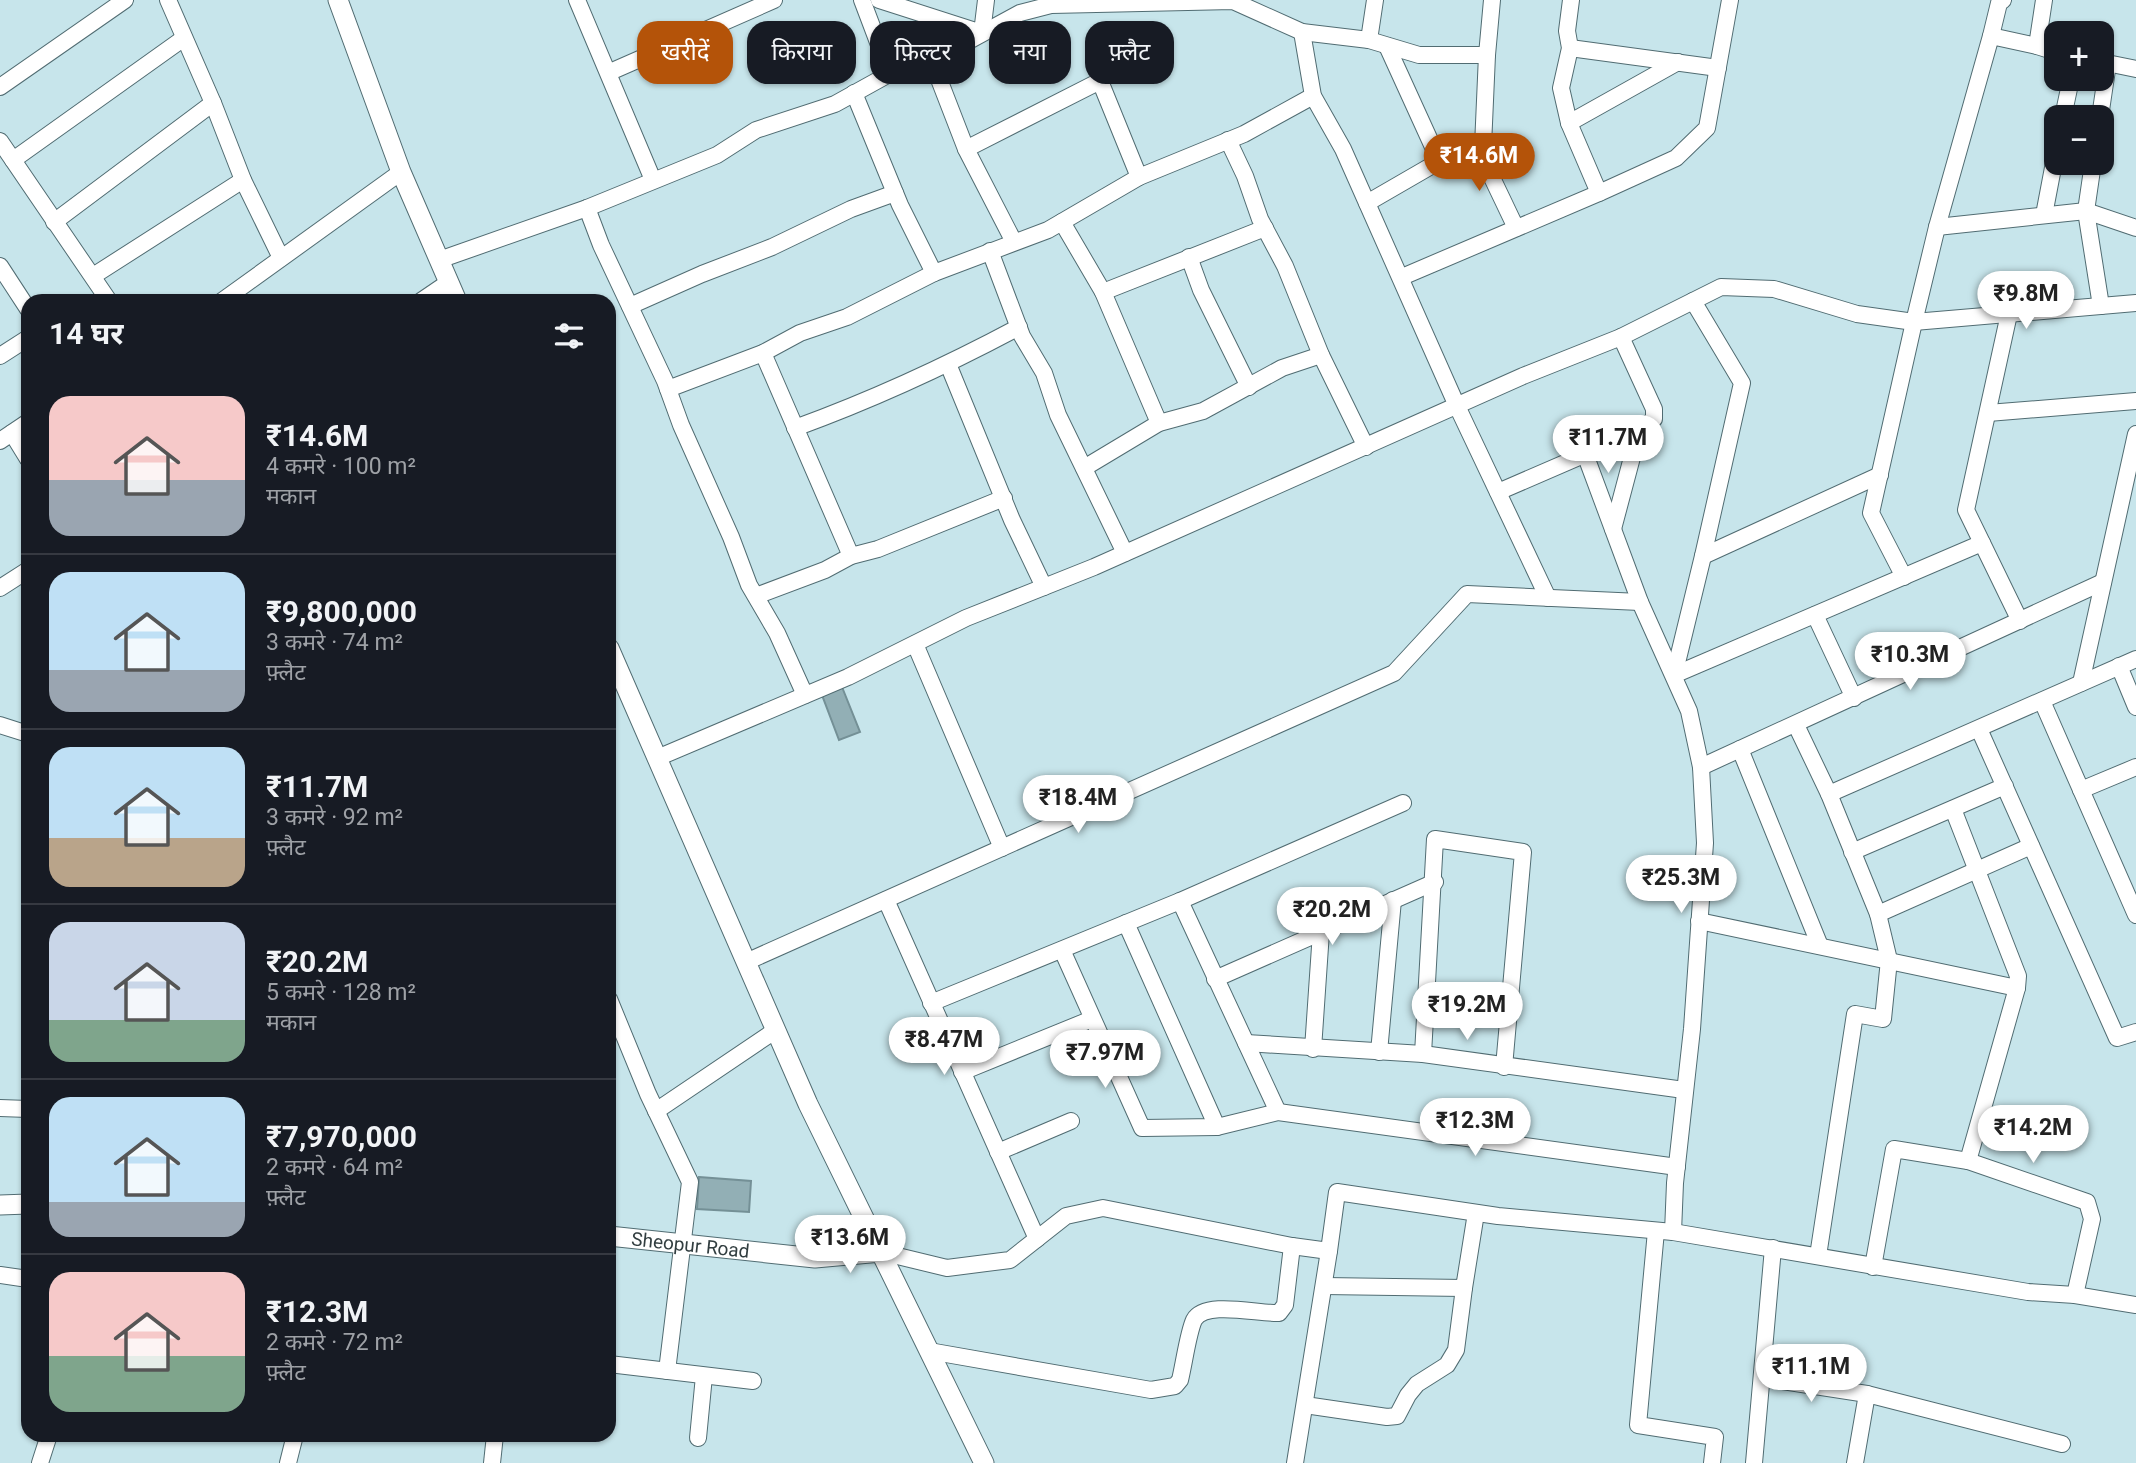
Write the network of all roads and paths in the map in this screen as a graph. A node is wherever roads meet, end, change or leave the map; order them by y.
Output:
1 (125, 0) edge
2 (168, 0) edge
3 (338, 0) edge
4 (578, 0) edge
5 (774, 0) edge
6 (862, 0) edge
7 (878, 0) edge
8 (986, 0) edge
9 (1375, 0) edge
10 (1492, 0) edge
11 (1572, 0) edge
12 (1730, 0) edge
13 (2003, 0) edge
14 (2044, 0) edge
15 (1233, 1) edge
16 (1116, 2) edge
17 (870, 21) edge
18 (1302, 32) junction
19 (982, 33) junction
20 (975, 36) edge
21 (1991, 36) junction
22 (184, 38) junction
23 (1369, 40) junction
24 (1387, 46) junction
25 (2037, 46) junction
26 (1570, 47) junction
27 (2044, 48) edge
28 (1487, 54) junction
29 (1678, 62) junction
30 (2114, 65) edge
31 (1718, 68) junction
32 (2136, 69) edge
33 (610, 72) junction
34 (871, 84) edge
35 (941, 84) edge
36 (0, 87) edge
37 (854, 93) junction
38 (1313, 96) junction
39 (213, 103) junction
40 (1569, 123) junction
41 (1228, 140) junction
42 (0, 141) edge
43 (966, 149) junction
44 (13, 160) junction
45 (401, 172) junction
46 (2052, 175) edge
47 (2091, 175) edge
48 (1139, 177) junction
49 (243, 180) junction
50 (653, 180) junction
51 (895, 193) junction
52 (1600, 193) junction
53 (1367, 204) junction
54 (587, 208) junction
55 (2086, 211) junction
56 (2044, 215) junction
57 (54, 222) junction
58 (1062, 222) junction
59 (1937, 227) junction
60 (1265, 228) junction
61 (1516, 228) junction
62 (2136, 228) edge
63 (1014, 242) junction
64 (990, 251) junction
65 (1189, 257) junction
66 (281, 258) junction
67 (439, 260) junction
68 (0, 266) edge
69 (934, 273) junction
70 (93, 276) junction
71 (1402, 276) junction
72 (449, 282) junction
73 (1103, 292) junction
74 (105, 294) edge
75 (232, 294) edge
76 (431, 294) edge
77 (454, 294) edge
78 (21, 298) edge
79 (1693, 301) junction
80 (2136, 303) edge
81 (630, 306) junction
82 (2101, 306) junction
83 (2009, 314) junction
84 (1913, 322) junction
85 (1019, 327) junction
86 (1621, 337) junction
87 (21, 342) edge
88 (763, 353) junction
89 (1321, 355) junction
90 (0, 356) edge
91 (948, 364) junction
92 (1249, 387) junction
93 (668, 389) junction
94 (2136, 401) edge
95 (1457, 406) junction
96 (1988, 413) junction
97 (1159, 423) junction
98 (21, 427) edge
99 (795, 428) junction
100 (1639, 431) junction
101 (2136, 434) edge
102 (6, 437) edge
103 (1366, 447) junction
104 (21, 452) edge
105 (1585, 454) junction
106 (1084, 468) junction
107 (1880, 475) junction
108 (1498, 492) junction
109 (1004, 498) junction
110 (1613, 529) junction
111 (1982, 543) junction
112 (1125, 553) junction
113 (851, 556) junction
114 (1703, 556) junction
115 (21, 574) edge
116 (1905, 577) junction
117 (2103, 582) junction
118 (1044, 587) junction
119 (0, 588) edge
120 (756, 596) junction
121 (1548, 598) junction
122 (1640, 602) junction
123 (1815, 615) junction
124 (2020, 621) junction
125 (915, 644) junction
126 (2136, 659) edge
127 (616, 664) edge
128 (2119, 666) junction
129 (1674, 675) junction
130 (2081, 683) junction
131 (805, 695) junction
132 (1854, 698) junction
133 (2042, 701) junction
134 (2136, 707) edge
135 (0, 725) edge
136 (1796, 725) junction
137 (1979, 729) junction
138 (21, 730) edge
139 (1740, 749) junction
140 (657, 758) junction
141 (1701, 767) junction
142 (2136, 767) edge
143 (2004, 786) junction
144 (2081, 790) junction
145 (1829, 794) junction
146 (1403, 803) dead end
147 (1953, 809) junction
148 (2031, 846) junction
149 (1002, 848) junction
150 (1852, 852) junction
151 (1978, 870) junction
152 (1435, 883) junction
153 (2130, 886) edge
154 (886, 900) junction
155 (1393, 900) junction
156 (1180, 901) junction
157 (1878, 914) junction
158 (2136, 915) edge
159 (1699, 920) junction
160 (1126, 923) junction
161 (1321, 932) junction
162 (1820, 946) junction
163 (1062, 950) junction
164 (1889, 960) junction
165 (746, 962) junction
166 (1215, 979) junction
167 (2017, 988) junction
168 (932, 1003) junction
169 (616, 1019) edge
170 (1092, 1019) junction
171 (776, 1030) junction
172 (2136, 1032) edge
173 (1246, 1043) junction
174 (1313, 1049) junction
175 (1379, 1052) junction
176 (1423, 1054) junction
177 (1504, 1067) junction
178 (962, 1072) junction
179 (1684, 1090) junction
180 (0, 1108) edge
181 (21, 1109) edge
182 (656, 1111) junction
183 (1278, 1112) junction
184 (1071, 1121) dead end
185 (1217, 1127) junction
186 (998, 1152) junction
187 (1968, 1161) junction
188 (1676, 1167) junction
189 (21, 1204) edge
190 (0, 1205) edge
191 (1476, 1213) junction
192 (1665, 1231) junction
193 (616, 1237) edge
194 (1037, 1239) junction
195 (682, 1244) junction
196 (1292, 1246) junction
197 (1773, 1248) junction
198 (1329, 1251) junction
199 (881, 1252) junction
200 (1818, 1256) junction
201 (1873, 1267) junction
202 (0, 1275) edge
203 (21, 1278) edge
204 (1324, 1286) junction
205 (1464, 1288) junction
206 (2075, 1295) junction
207 (2136, 1305) edge
208 (929, 1351) junction
209 (616, 1365) edge
210 (667, 1371) junction
211 (704, 1376) junction
212 (1762, 1378) junction
213 (753, 1381) dead end
214 (1867, 1394) junction
215 (1305, 1405) junction
216 (698, 1438) dead end
217 (47, 1442) edge
218 (293, 1442) edge
219 (494, 1442) edge
220 (2062, 1444) dead end
221 (40, 1463) edge
222 (288, 1463) edge
223 (492, 1463) edge
224 (984, 1463) edge
225 (1295, 1463) edge
226 (1712, 1463) edge
227 (1754, 1463) edge
228 (1855, 1463) edge

1 - 36 street
2 - 22 street
3 - 45 street
4 - 33 street
5 - 33 street
6 - 17 street
7 - 19 street
8 - 19 street
9 - 23 street
10 - 28 street
11 - 26 street
12 - 31 street
13 - 21 street
14 - 25 street
15 - 16 street
15 - 18 street
16 - 19 street
18 - 23 street
18 - 38 street
19 - 20 street
21 - 25 street
21 - 59 street
22 - 39 street
22 - 44 street
23 - 24 street
24 - 28 street
24 - 53 street
25 - 27 street
26 - 29 street
26 - 40 street
28 - 61 street
29 - 31 street
29 - 40 street
30 - 32 street
31 - 52 street
33 - 50 street
34 - 37 street
35 - 43 street
37 - 50 street
37 - 51 street
38 - 41 street
38 - 53 street
39 - 49 street
39 - 57 street
40 - 52 street
41 - 48 street
41 - 60 street
42 - 44 street
43 - 48 street
43 - 63 street
44 - 57 street
45 - 66 street
45 - 67 street
46 - 56 street
47 - 55 street
48 - 58 street
49 - 66 street
49 - 70 street
50 - 54 street
51 - 69 street
51 - 81 street
52 - 61 street
53 - 71 street
54 - 67 street
54 - 81 street
55 - 56 street
55 - 62 street
55 - 82 street
56 - 59 street
57 - 70 street
58 - 63 street
58 - 73 street
59 - 84 street
60 - 65 street
60 - 89 street
61 - 71 street
63 - 64 street
64 - 69 street
64 - 85 street
65 - 73 street
65 - 92 street
66 - 75 street
67 - 72 street
68 - 78 street
69 - 88 street
70 - 74 street
71 - 95 street
72 - 76 street
72 - 77 street
73 - 97 street
79 - 84 street
79 - 86 street
79 - 114 street
80 - 82 street
81 - 93 street
82 - 83 street
83 - 84 street
83 - 96 street
84 - 107 street
85 - 91 street
85 - 106 street
86 - 95 street
86 - 100 street
87 - 90 street
88 - 93 street
88 - 99 street
89 - 92 street
89 - 103 street
91 - 99 street
91 - 109 street
92 - 97 street
93 - 120 street
94 - 96 street
95 - 103 street
95 - 108 street
96 - 111 street
97 - 106 street
98 - 102 street
99 - 113 street
100 - 105 street
100 - 110 street
101 - 117 street
102 - 104 street
103 - 112 street
105 - 108 street
105 - 110 street
106 - 112 street
107 - 114 street
107 - 116 street
108 - 121 street
109 - 113 street
109 - 118 street
110 - 122 street
111 - 116 street
111 - 124 street
112 - 118 street
113 - 120 street
114 - 129 street
115 - 119 street
116 - 123 street
117 - 124 street
117 - 130 street
118 - 125 street
120 - 131 street
121 - 122 street
121 - 149 street
122 - 129 street
123 - 129 street
123 - 132 street
124 - 132 street
125 - 131 street
125 - 149 street
126 - 128 street
127 - 140 street
128 - 130 street
128 - 134 street
129 - 141 street
130 - 133 street
131 - 140 street
132 - 136 street
133 - 137 street
133 - 144 street
135 - 138 street
136 - 139 street
136 - 145 street
137 - 143 street
137 - 145 street
139 - 141 street
139 - 162 street
140 - 165 street
141 - 159 street
142 - 144 street
143 - 147 street
143 - 148 street
144 - 153 street
145 - 150 street
146 - 156 street
147 - 150 street
147 - 151 street
148 - 151 street
148 - 172 street
149 - 154 street
150 - 157 street
151 - 157 street
151 - 167 street
152 - 155 street
152 - 176 street
152 - 177 street
153 - 158 street
154 - 165 street
154 - 168 street
155 - 161 street
155 - 175 street
156 - 160 street
156 - 166 street
157 - 164 street
159 - 162 street
159 - 179 street
160 - 163 street
160 - 185 street
161 - 166 street
161 - 174 street
162 - 164 street
163 - 168 street
163 - 170 street
164 - 167 street
164 - 200 street
165 - 171 street
166 - 173 street
167 - 187 street
168 - 178 street
169 - 182 street
170 - 178 street
170 - 185 street
171 - 182 street
171 - 199 street
173 - 174 street
173 - 183 street
174 - 175 street
175 - 176 street
176 - 177 street
177 - 179 street
178 - 186 street
179 - 188 street
180 - 181 street
182 - 195 street
183 - 185 street
183 - 188 street
184 - 186 street
186 - 194 street
187 - 201 street
187 - 206 street
188 - 192 street
189 - 190 street
191 - 192 street
191 - 198 street
191 - 205 street
192 - 197 street
192 - 226 street
193 - 195 street, Sheopur Road
194 - 196 street
194 - 199 street
195 - 199 street, Sheopur Road
195 - 210 street
196 - 198 street
196 - 208 street
197 - 200 street
197 - 212 street
198 - 204 street
199 - 208 street
200 - 201 street
201 - 206 street
202 - 203 street
204 - 205 street
204 - 215 street
205 - 215 street
206 - 207 street
208 - 224 street
209 - 210 street
210 - 211 street
211 - 213 street
211 - 216 street
212 - 214 street
212 - 227 street
214 - 220 street
214 - 228 street
215 - 225 street
217 - 221 street
218 - 222 street
219 - 223 street

